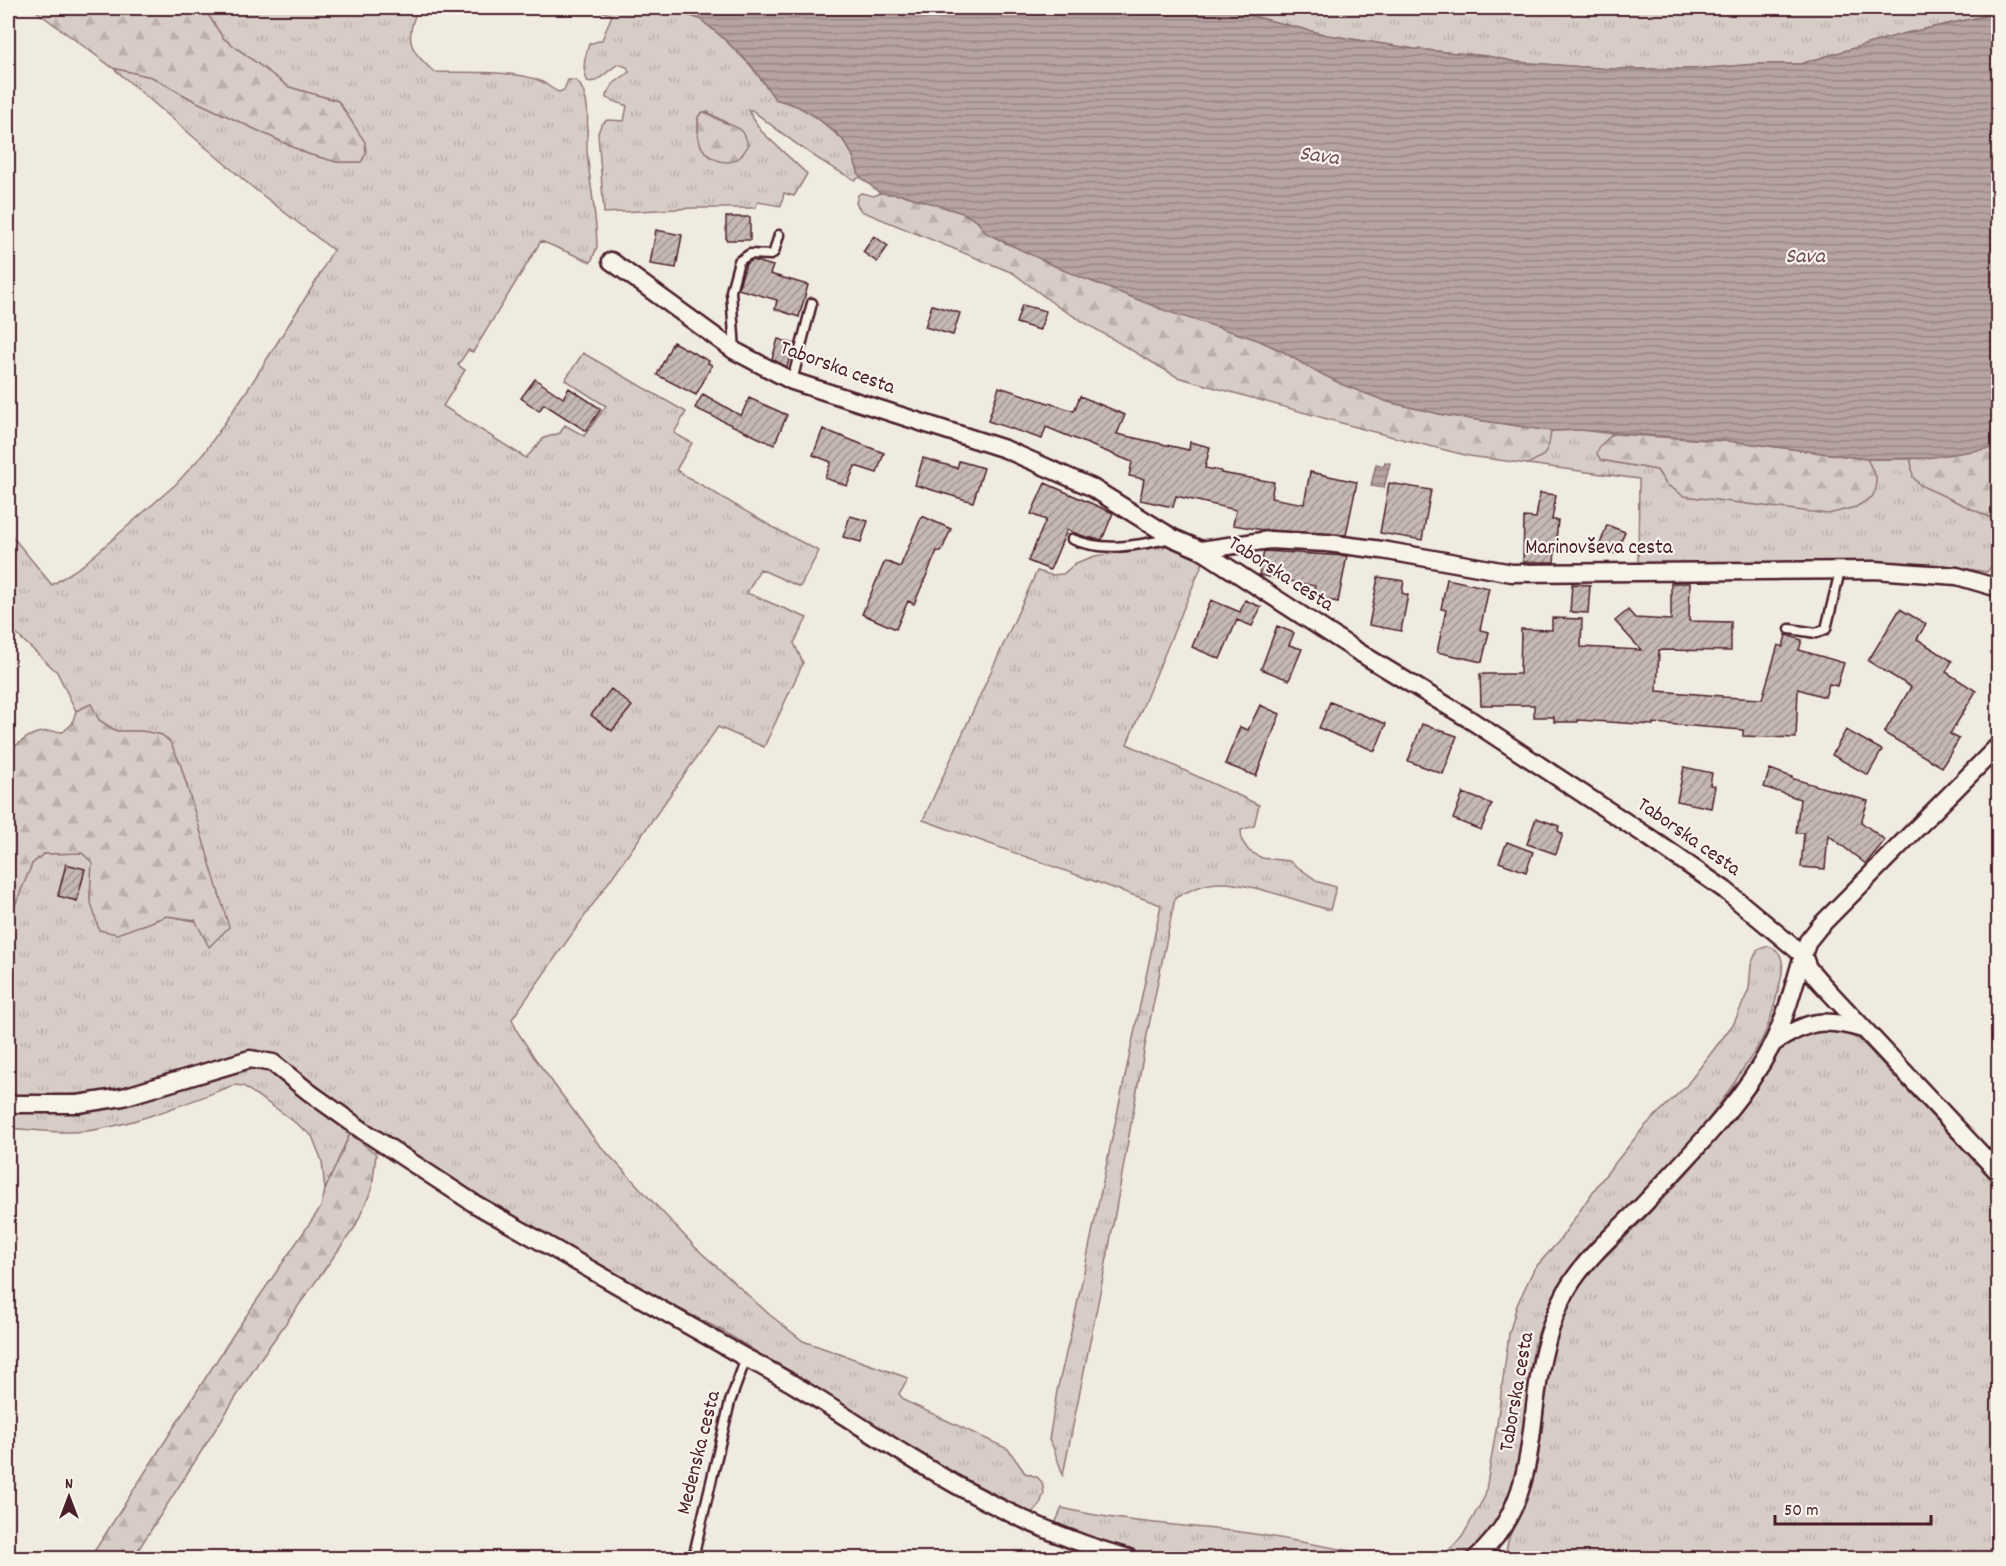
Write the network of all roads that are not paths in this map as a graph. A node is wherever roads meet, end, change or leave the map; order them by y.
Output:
1 (779, 235) dead end
2 (611, 261) dead end
3 (812, 303) dead end
4 (735, 351) junction
5 (792, 381) junction
6 (1173, 538) junction
7 (1072, 539) dead end
8 (1201, 550) junction
9 (1840, 571) junction
10 (1998, 588) edge
11 (1790, 629) dead end
12 (1998, 746) edge
13 (1803, 954) junction
14 (1864, 1029) junction
15 (1772, 1044) junction
16 (8, 1104) edge
17 (1998, 1172) edge
18 (746, 1358) junction
19 (693, 1558) edge
20 (1129, 1558) edge
21 (1476, 1558) edge

1 - 4 lane
2 - 4 street, Taborska cesta
3 - 5 lane
4 - 5 street, Taborska cesta
5 - 6 street, Taborska cesta
6 - 7 lane
6 - 8 street, Taborska cesta
8 - 9 street, Marinovševa cesta
8 - 13 street, Taborska cesta
9 - 10 street, Marinovševa cesta
9 - 11 lane
12 - 13 street
13 - 14 street
13 - 15 street, Taborska cesta
14 - 15 street, Taborska cesta
14 - 17 street
15 - 21 street, Taborska cesta
16 - 18 street
18 - 19 lane, Medenska cesta
18 - 20 street

